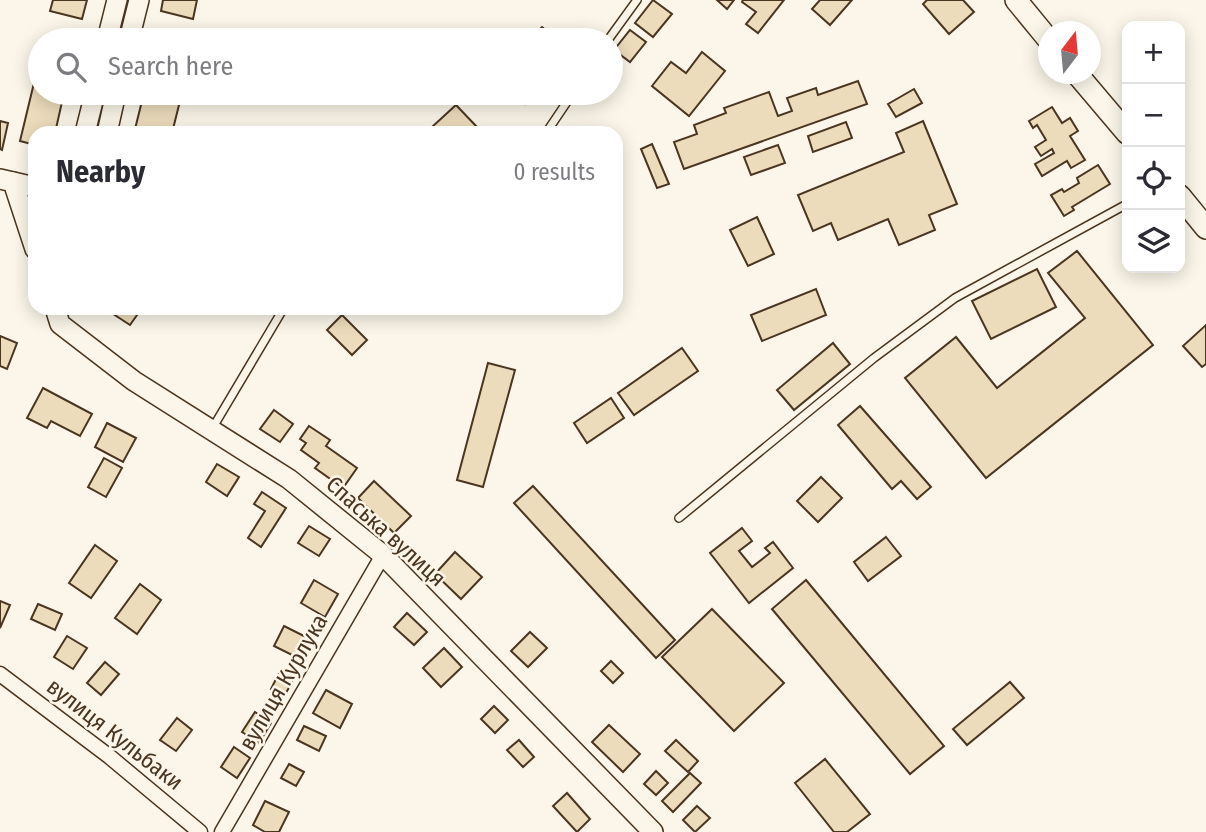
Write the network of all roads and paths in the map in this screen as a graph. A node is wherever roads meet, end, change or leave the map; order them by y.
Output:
1 (117, 0) edge
2 (139, 0) edge
3 (638, 0) edge
4 (1016, 0) edge
5 (1038, 27) edge
6 (110, 28) edge
7 (132, 28) edge
8 (617, 28) edge
9 (1085, 84) edge
10 (92, 105) edge
11 (113, 105) edge
12 (565, 105) edge
13 (87, 126) edge
14 (109, 126) edge
15 (551, 126) edge
16 (1122, 128) edge
17 (6, 181) edge
18 (28, 186) edge
19 (1185, 202) edge
20 (1122, 207) edge
21 (1206, 228) edge
22 (28, 233) edge
23 (61, 315) edge
24 (280, 315) edge
25 (212, 430) junction
26 (679, 518) dead end
27 (383, 555) junction
28 (0, 674) edge
29 (200, 832) edge
30 (222, 832) edge
31 (653, 832) edge

1 - 6 street
2 - 7 street
3 - 8 lane
4 - 5 main road
9 - 16 main road
10 - 13 street
11 - 14 street
12 - 15 lane
17 - 18 street
17 - 22 street
19 - 21 main road
20 - 26 lane
23 - 25 street, Спаська вулиця
24 - 25 lane
25 - 27 street, Спаська вулиця
27 - 30 street, вулиця Курлука
27 - 31 street, Спаська вулиця
28 - 29 street, вулиця Кульбаки

